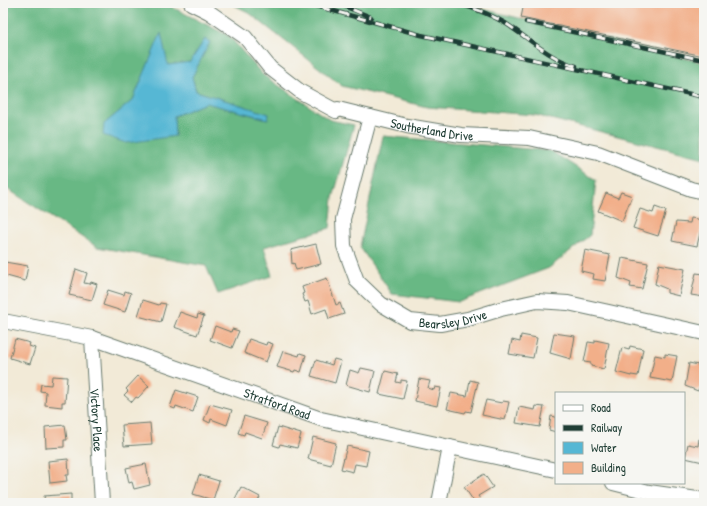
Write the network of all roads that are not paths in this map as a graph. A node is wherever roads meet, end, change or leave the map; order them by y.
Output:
1 (191, 3) edge
2 (370, 117) junction
3 (704, 192) edge
4 (3, 321) edge
5 (704, 333) edge
6 (92, 338) junction
7 (450, 447) junction
8 (555, 470) edge
9 (615, 484) edge
10 (648, 498) edge
11 (704, 500) edge
12 (102, 503) edge
13 (439, 503) edge

1 - 2 street, Southerland Drive
2 - 3 street, Southerland Drive
2 - 5 street, Bearsley Drive
4 - 6 street, Stratford Road
6 - 7 street, Stratford Road
6 - 12 street, Victory Place
7 - 8 street, Stratford Road
7 - 13 street
9 - 10 street
10 - 11 street

